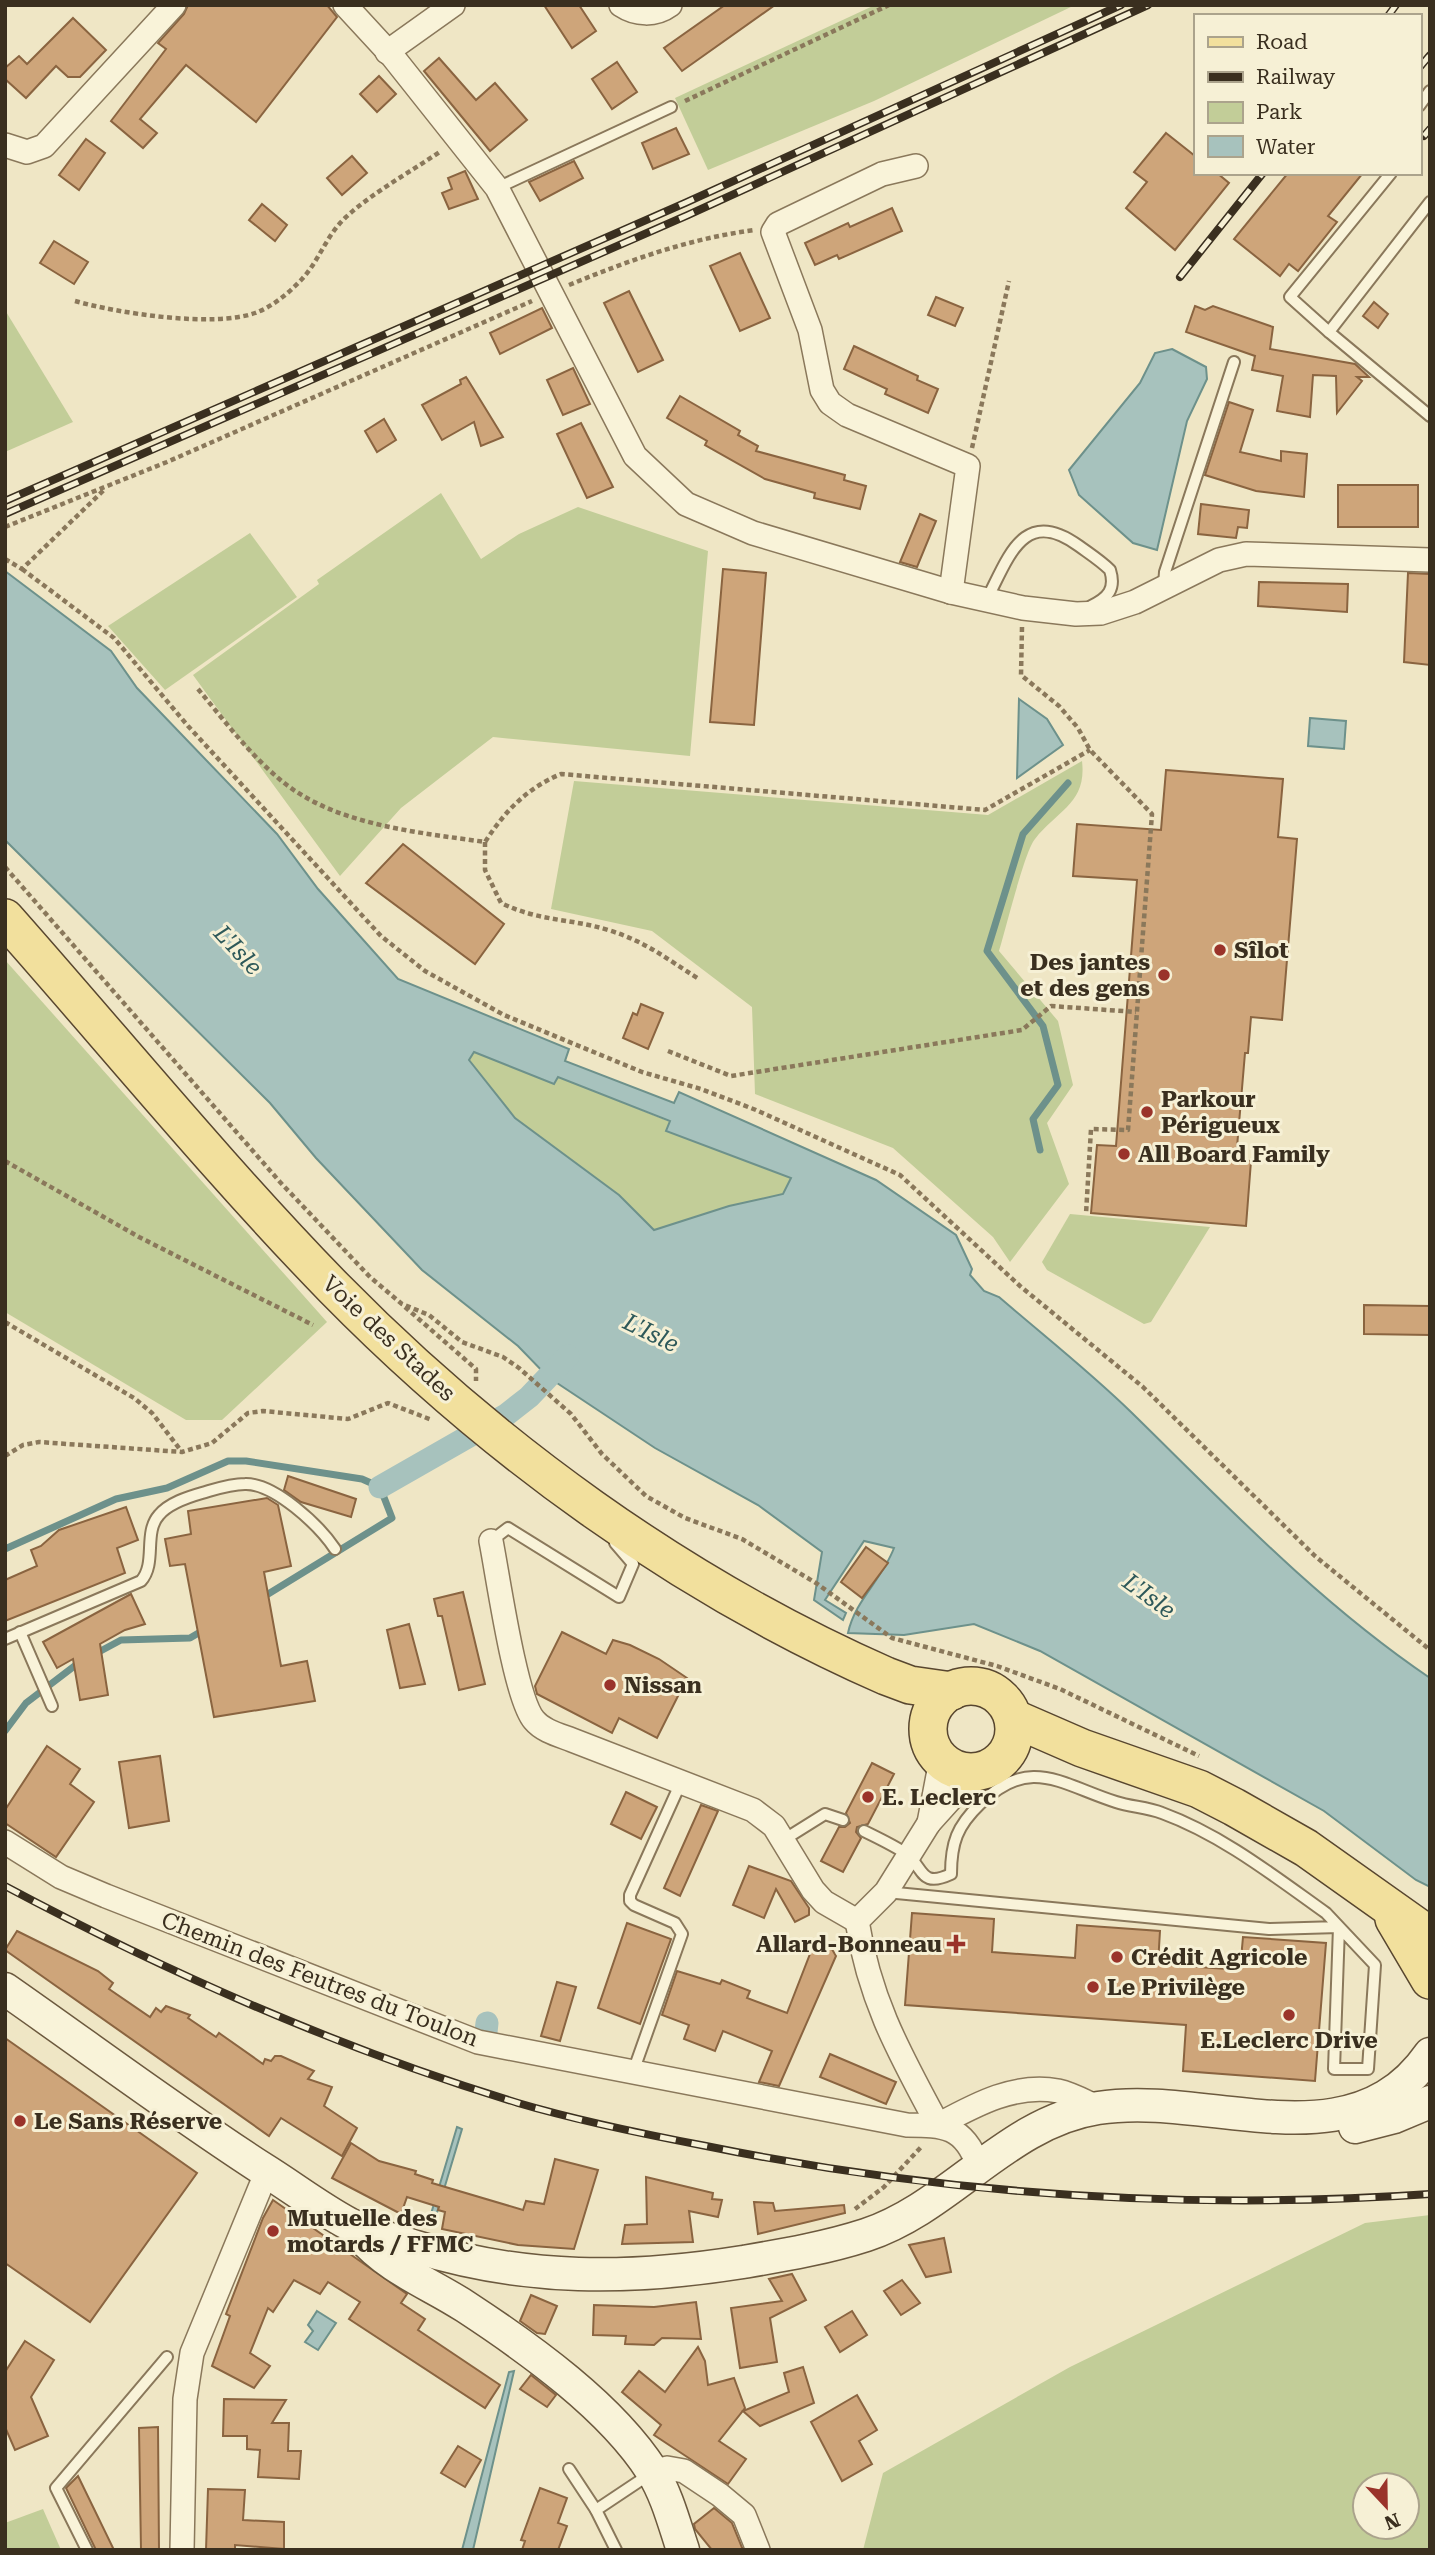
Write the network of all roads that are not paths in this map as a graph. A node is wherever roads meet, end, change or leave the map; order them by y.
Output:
1 (174, 5) edge
2 (345, 5) edge
3 (453, 5) edge
4 (621, 5) edge
5 (670, 5) edge
6 (387, 52) junction
7 (671, 107) road end
8 (5, 145) edge
9 (916, 166) dead end
10 (1389, 175) edge
11 (497, 188) junction
12 (1430, 202) edge
13 (1329, 332) junction
14 (1234, 362) dead end
15 (1430, 416) edge
16 (1430, 560) edge
17 (1164, 585) junction
18 (951, 592) junction
19 (988, 599) junction
20 (1076, 614) junction
21 (5, 918) edge
22 (556, 1480) junction
23 (491, 1541) joint
24 (335, 1549) dead end
25 (20, 1632) junction
26 (5, 1639) edge
27 (855, 1663) junction
28 (951, 1691) junction
29 (51, 1703) dead end
30 (1013, 1718) junction
31 (935, 1744) junction
32 (1082, 1748) junction
33 (991, 1763) junction
34 (682, 1780) junction
35 (843, 1820) dead end
36 (929, 1823) junction
37 (864, 1831) dead end
38 (785, 1839) junction
39 (5, 1842) edge
40 (908, 1855) junction
41 (951, 1874) junction
42 (886, 1892) junction
43 (953, 1898) junction
44 (1380, 1902) junction
45 (857, 1921) junction
46 (1339, 1927) junction
47 (1430, 1936) edge
48 (1430, 1980) edge
49 (5, 1989) edge
50 (1430, 2054) edge
51 (633, 2072) junction
52 (1430, 2102) edge
53 (1099, 2108) junction
54 (934, 2132) junction
55 (1021, 2139) junction
56 (978, 2165) junction
57 (267, 2171) junction
58 (351, 2225) junction
59 (450, 2257) junction
60 (465, 2306) junction
61 (167, 2357) dead end
62 (569, 2469) dead end
63 (652, 2472) junction
64 (596, 2510) junction
65 (87, 2550) edge
66 (182, 2550) edge
67 (616, 2550) edge
68 (683, 2550) edge
69 (758, 2550) edge

1 - 8 street
2 - 6 street
3 - 6 street
4 - 5 street
6 - 11 street
7 - 11 lane
9 - 18 street
10 - 13 lane
11 - 18 street
12 - 13 lane
13 - 15 lane
14 - 17 lane
16 - 17 street
17 - 20 street
18 - 19 street
19 - 20 street
19 - 20 lane
21 - 22 main road, Voie des Stades
22 - 23 lane
22 - 27 main road, Voie des Stades
23 - 34 street
24 - 25 lane
25 - 26 lane
25 - 29 lane
27 - 28 main road, Voie des Stades
27 - 31 main road, Voie des Stades
28 - 30 main road
28 - 31 main road
30 - 32 main road
30 - 33 main road
31 - 33 main road
31 - 36 street
32 - 33 main road
32 - 44 main road
33 - 36 street
34 - 38 street
34 - 51 lane
35 - 38 lane
36 - 40 street
37 - 40 lane
38 - 45 street
39 - 51 street, Chemin des Feutres du Toulon
40 - 41 lane
40 - 42 street
41 - 43 lane
41 - 46 lane
42 - 43 lane
42 - 45 street
43 - 46 lane
44 - 47 main road
44 - 48 main road
45 - 54 street
46 - 46 lane
49 - 57 main road
50 - 53 main road
51 - 54 street, Chemin des Feutres du Toulon
52 - 55 main road
53 - 54 street
53 - 55 main road
54 - 56 street
55 - 56 main road
56 - 59 main road
57 - 58 main road
57 - 66 street
58 - 59 main road
58 - 60 main road
59 - 60 main road
60 - 63 main road
61 - 65 lane
62 - 64 lane
63 - 64 lane
63 - 68 main road
63 - 69 street
64 - 67 lane

